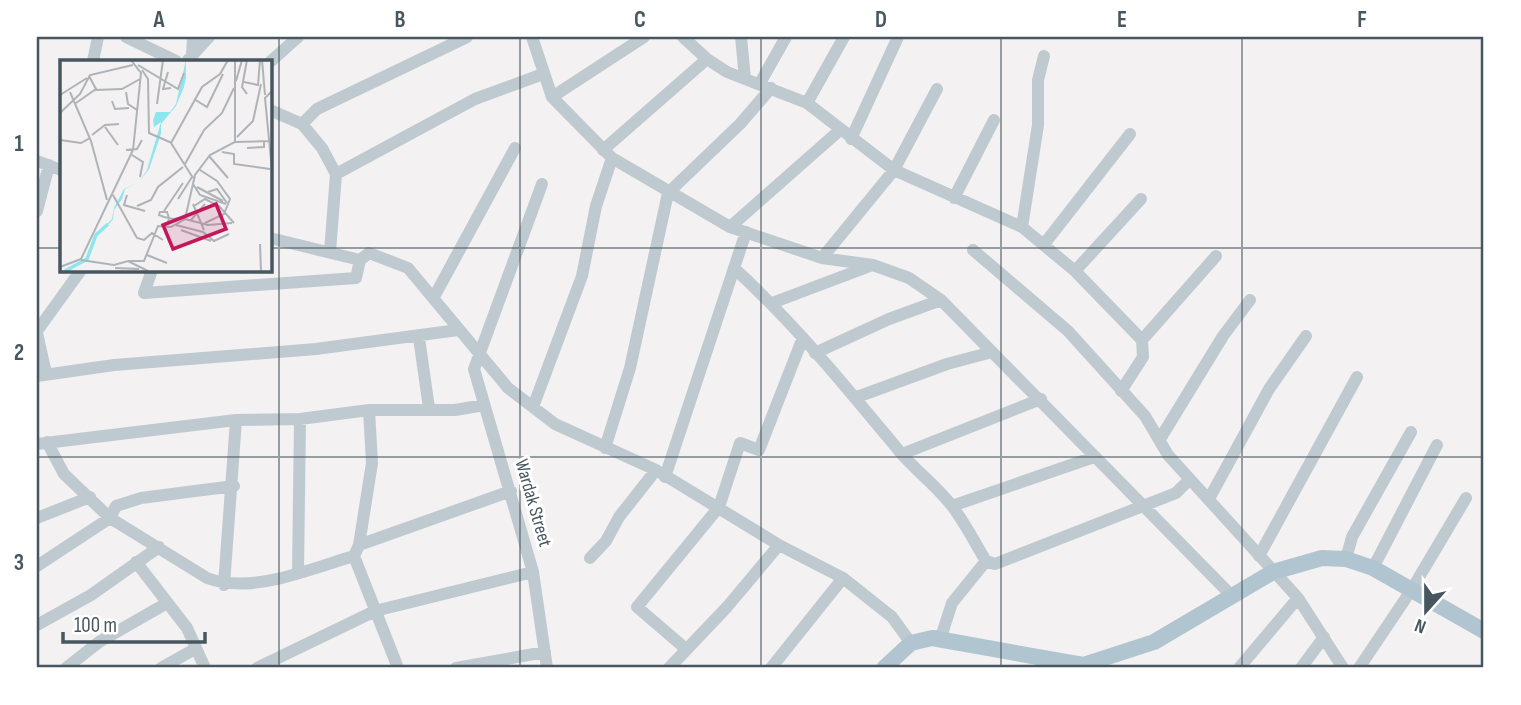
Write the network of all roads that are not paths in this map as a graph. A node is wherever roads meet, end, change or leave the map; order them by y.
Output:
1 (98, 37) edge
2 (126, 37) edge
3 (193, 37) edge
4 (209, 37) edge
5 (298, 37) edge
6 (467, 37) edge
7 (531, 37) edge
8 (644, 37) edge
9 (683, 37) edge
10 (741, 37) edge
11 (786, 37) edge
12 (844, 37) edge
13 (898, 37) edge
14 (1044, 56) dead end
15 (189, 59) edge
16 (93, 60) edge
17 (174, 60) edge
18 (707, 60) junction
19 (271, 61) edge
20 (542, 74) junction
21 (745, 79) junction
22 (765, 86) junction
23 (937, 89) dead end
24 (552, 97) junction
25 (807, 103) junction
26 (271, 110) edge
27 (994, 120) dead end
28 (302, 124) junction
29 (840, 130) junction
30 (1130, 134) dead end
31 (851, 139) junction
32 (515, 148) dead end
33 (607, 154) junction
34 (54, 166) edge
35 (894, 170) junction
36 (336, 174) junction
37 (542, 184) dead end
38 (668, 193) junction
39 (954, 198) junction
40 (1141, 199) dead end
41 (37, 211) edge
42 (730, 227) junction
43 (1022, 227) junction
44 (746, 232) junction
45 (271, 238) edge
46 (1045, 243) junction
47 (972, 250) dead end
48 (330, 252) junction
49 (1216, 256) dead end
50 (822, 258) junction
51 (360, 260) junction
52 (873, 265) junction
53 (734, 268) junction
54 (80, 271) edge
55 (152, 271) edge
56 (1075, 271) junction
57 (434, 297) junction
58 (942, 300) junction
59 (1250, 300) dead end
60 (772, 303) junction
61 (458, 330) junction
62 (37, 332) edge
63 (1306, 336) dead end
64 (419, 338) junction
65 (802, 340) junction
66 (1142, 340) junction
67 (478, 352) junction
68 (992, 352) junction
69 (816, 353) junction
70 (41, 374) edge
71 (1357, 377) dead end
72 (1121, 391) junction
73 (857, 397) junction
74 (1041, 399) junction
75 (484, 405) junction
76 (533, 407) junction
77 (429, 408) junction
78 (369, 410) junction
79 (300, 419) junction
80 (236, 420) junction
81 (1411, 432) dead end
82 (1160, 439) junction
83 (42, 443) edge
84 (1437, 445) dead end
85 (605, 448) junction
86 (902, 454) junction
87 (1094, 457) junction
88 (661, 474) junction
89 (1190, 479) junction
90 (234, 486) junction
91 (511, 491) junction
92 (90, 497) junction
93 (1465, 498) dead end
94 (1209, 499) junction
95 (1144, 504) junction
96 (951, 506) junction
97 (719, 507) junction
98 (37, 518) edge
99 (110, 518) junction
100 (779, 545) junction
101 (159, 547) junction
102 (356, 550) junction
103 (1259, 556) junction
104 (590, 558) dead end
105 (1346, 559) junction
106 (986, 561) junction
107 (136, 562) junction
108 (37, 566) edge
109 (1373, 568) junction
110 (298, 572) junction
111 (533, 572) junction
112 (1273, 572) junction
113 (843, 578) junction
114 (224, 584) junction
115 (1412, 589) junction
116 (1230, 594) junction
117 (1298, 598) junction
118 (167, 603) junction
119 (375, 611) junction
120 (37, 625) edge
121 (1484, 631) edge
122 (1324, 637) junction
123 (932, 638) junction
124 (911, 643) junction
125 (195, 649) junction
126 (686, 649) junction
127 (545, 652) junction
128 (66, 668) edge
129 (161, 668) edge
130 (205, 668) edge
131 (257, 668) edge
132 (398, 668) edge
133 (456, 668) edge
134 (547, 668) edge
135 (669, 668) edge
136 (771, 668) edge
137 (884, 668) edge
138 (1239, 668) edge
139 (1301, 668) edge
140 (1343, 668) edge
141 (1359, 668) edge

1 - 16 street
2 - 17 street
3 - 15 street
4 - 15 street
5 - 19 street
6 - 28 street
7 - 20 street
8 - 24 street
9 - 18 street
10 - 21 street
11 - 22 street
12 - 25 street
13 - 31 street
14 - 43 street
18 - 21 street
18 - 33 street
20 - 24 street
20 - 36 street
21 - 22 street
22 - 25 street
22 - 38 street
23 - 35 street
24 - 33 street
25 - 29 street
26 - 28 street
27 - 39 street
28 - 36 street
29 - 31 street
29 - 42 street
30 - 46 street
31 - 35 street
32 - 57 street
33 - 38 street
33 - 76 street
34 - 41 street
35 - 39 street
35 - 50 street
36 - 48 street
37 - 67 street
38 - 42 street
38 - 85 street
39 - 43 street
40 - 56 street
42 - 44 street
43 - 46 street
44 - 50 street
44 - 53 street
45 - 48 street
46 - 56 street
47 - 72 street
48 - 51 street
49 - 66 street
50 - 52 street
51 - 55 street
51 - 57 street
52 - 58 street
52 - 60 street
53 - 60 street
53 - 88 street
54 - 62 street
56 - 66 street
57 - 61 street
58 - 68 street
58 - 69 street
59 - 82 street
60 - 65 street
61 - 64 street
61 - 67 street
62 - 70 street
63 - 94 street
64 - 70 street
64 - 77 street
65 - 69 street
65 - 97 street
66 - 72 street
67 - 75 street, Wardak Street
67 - 76 street
68 - 73 street
68 - 74 street
69 - 73 street
71 - 103 street
72 - 82 street
73 - 86 street
74 - 86 street
74 - 87 street
75 - 77 street
75 - 91 street, Wardak Street
76 - 85 street
77 - 78 street
78 - 79 street
78 - 102 street
79 - 80 street
79 - 110 street
80 - 83 street
80 - 90 street
81 - 105 street
82 - 89 street
83 - 92 street
84 - 109 street
85 - 88 street
86 - 96 street
87 - 95 street
87 - 96 street
88 - 97 street
88 - 104 street
89 - 94 street
89 - 95 street
90 - 99 street
90 - 114 street
91 - 102 street
91 - 111 street, Wardak Street
92 - 98 street
92 - 99 street
93 - 115 street
94 - 103 street
95 - 106 street
95 - 116 street
96 - 106 street
97 - 100 street
97 - 126 street
99 - 101 street
99 - 108 street
100 - 113 street
100 - 126 street
101 - 107 street
101 - 114 street
102 - 110 street
102 - 119 street
103 - 112 street
105 - 109 main road
105 - 112 main road
106 - 123 street
107 - 118 street
107 - 120 street
109 - 115 main road
110 - 114 street
111 - 119 street
111 - 127 street, Wardak Street
112 - 116 main road
112 - 117 street
113 - 124 street
113 - 136 street
115 - 121 main road
115 - 141 street
116 - 123 main road
117 - 122 street
117 - 138 street
118 - 125 street
118 - 128 street
119 - 131 street
119 - 132 street
122 - 139 street
122 - 140 street
123 - 124 main road
124 - 137 main road
125 - 129 street
125 - 130 street
126 - 135 street
127 - 133 street
127 - 134 street, Wardak Street

